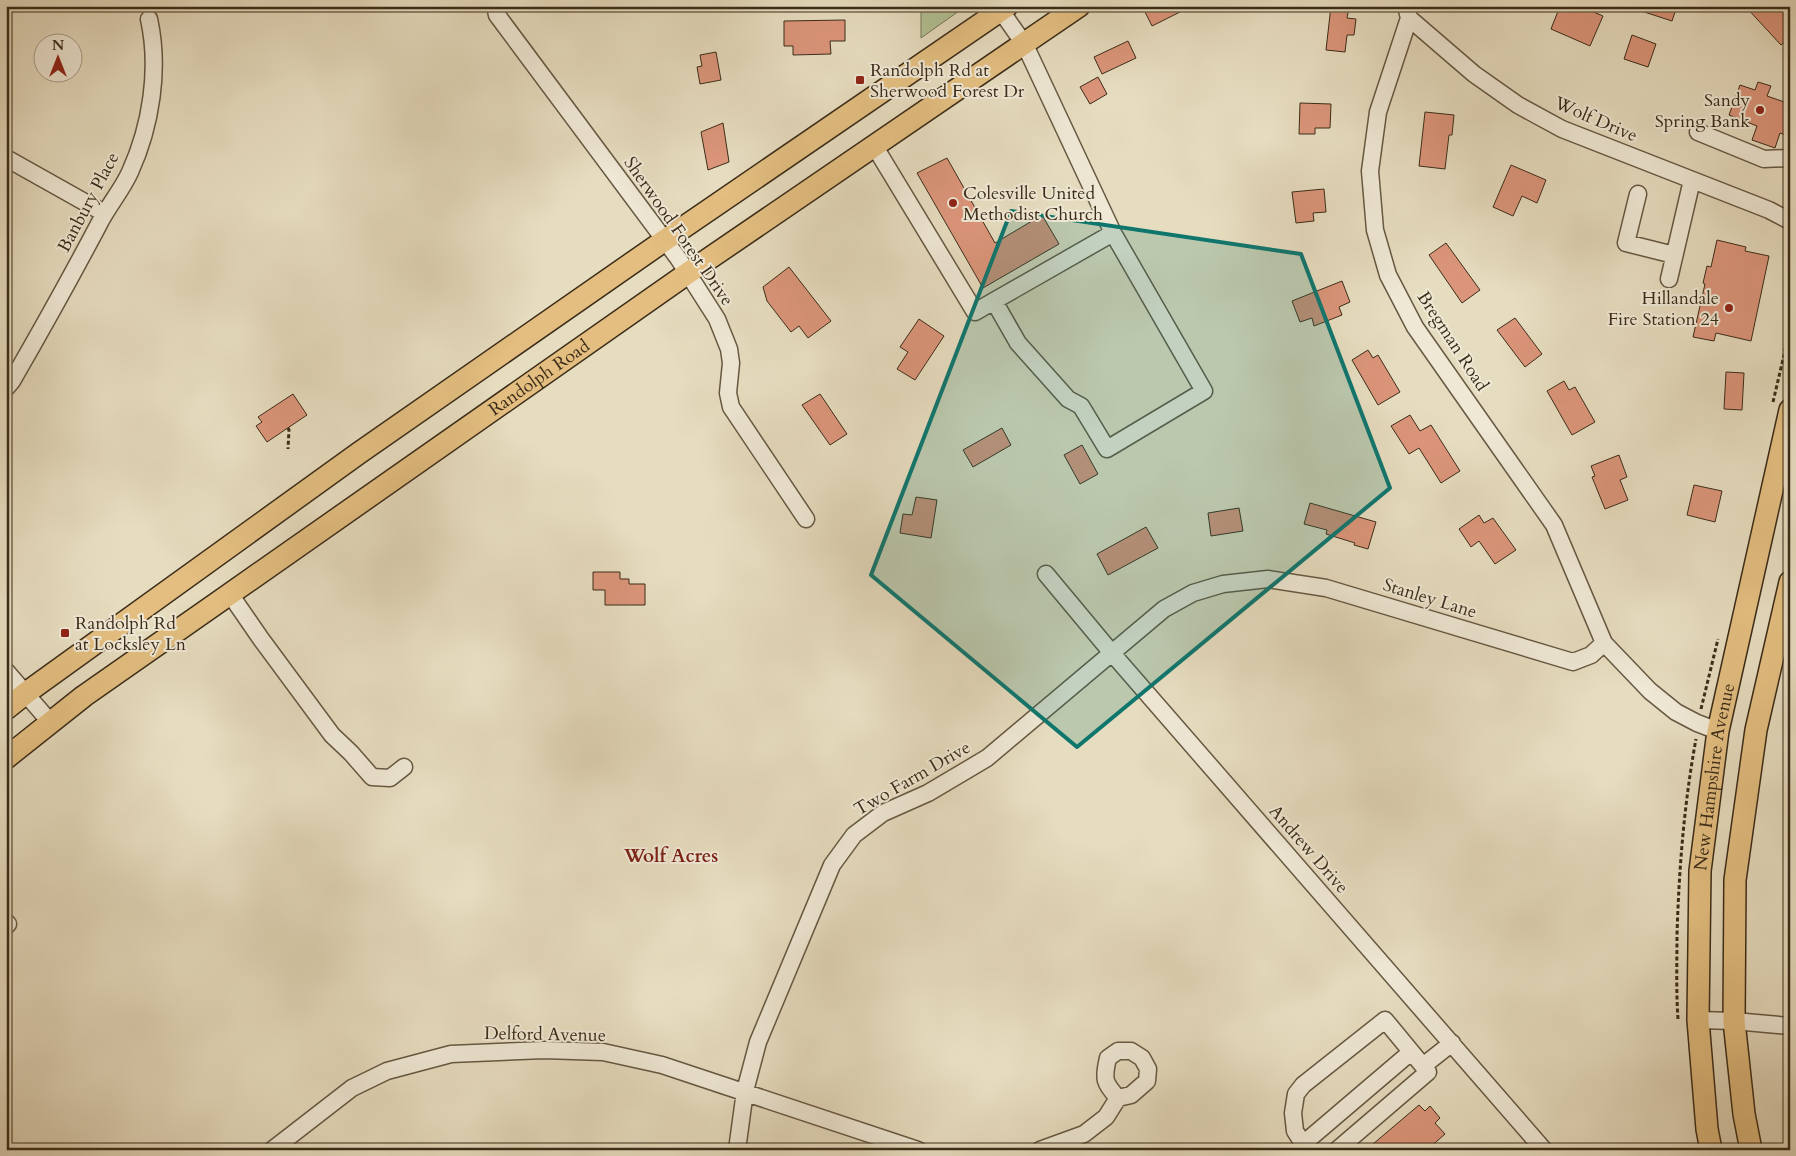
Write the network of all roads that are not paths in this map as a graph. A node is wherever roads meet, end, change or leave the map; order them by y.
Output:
1 (495, 6) edge
2 (1079, 6) edge
3 (1004, 8) edge
4 (1407, 12) edge
5 (149, 19) dead end
6 (1025, 45) junction
7 (1698, 132) dead end
8 (875, 146) junction
9 (1790, 157) edge
10 (6, 158) edge
11 (1692, 180) junction
12 (1638, 194) dead end
13 (104, 213) junction
14 (1790, 221) edge
15 (1113, 233) junction
16 (665, 240) junction
17 (1674, 255) junction
18 (688, 273) junction
19 (1669, 279) dead end
20 (994, 301) junction
21 (6, 388) edge
22 (1790, 410) edge
23 (806, 519) dead end
24 (1046, 574) dead end
25 (1790, 582) edge
26 (230, 594) junction
27 (1604, 643) junction
28 (1111, 652) junction
29 (6, 671) edge
30 (26, 693) junction
31 (6, 709) edge
32 (51, 723) junction
33 (1718, 731) junction
34 (6, 758) edge
35 (404, 767) dead end
36 (6, 922) edge
37 (6, 926) edge
38 (1698, 1020) junction
39 (1734, 1021) junction
40 (1790, 1026) edge
41 (1452, 1043) junction
42 (1411, 1052) junction
43 (1423, 1066) junction
44 (745, 1091) junction
45 (1118, 1098) dead end
46 (1305, 1147) edge
47 (272, 1150) edge
48 (737, 1150) edge
49 (918, 1150) edge
50 (1040, 1150) edge
51 (1338, 1150) edge
52 (1544, 1150) edge
53 (1711, 1150) edge
54 (1751, 1150) edge

1 - 16 street, Sherwood Forest Drive
2 - 6 main road, Randolph Road
3 - 6 street
3 - 16 main road
4 - 11 street, Wolf Drive
4 - 27 street, Bregman Road
5 - 13 street, Banbury Place
6 - 8 main road, Randolph Road
6 - 15 street
7 - 9 street
8 - 18 main road, Randolph Road
8 - 20 street
10 - 13 street
11 - 14 street, Wolf Drive
11 - 17 street
12 - 17 street
13 - 21 street, Banbury Place
15 - 20 street
15 - 20 street
16 - 18 street, Sherwood Forest Drive
16 - 30 main road
17 - 19 street
18 - 23 street, Sherwood Forest Drive
18 - 26 main road, Randolph Road
22 - 33 main road, New Hampshire Avenue
24 - 28 street, Andrew Drive
25 - 39 main road, New Hampshire Avenue
26 - 32 main road, Randolph Road
26 - 35 street
27 - 28 street, Stanley Lane
27 - 33 street
28 - 41 street, Andrew Drive
28 - 44 street, Two Farm Drive
29 - 30 street
30 - 31 main road
30 - 32 street
32 - 34 main road, Randolph Road
33 - 38 main road, New Hampshire Avenue
36 - 37 street
38 - 39 street
38 - 53 main road, New Hampshire Avenue
39 - 40 street
39 - 54 main road, New Hampshire Avenue
41 - 43 street
41 - 52 street, Andrew Drive
42 - 43 street
42 - 46 street
42 - 46 street
43 - 51 street
44 - 47 street, Delford Avenue
44 - 48 street, Two Farm Drive
44 - 49 street, Delford Avenue
45 - 50 street

